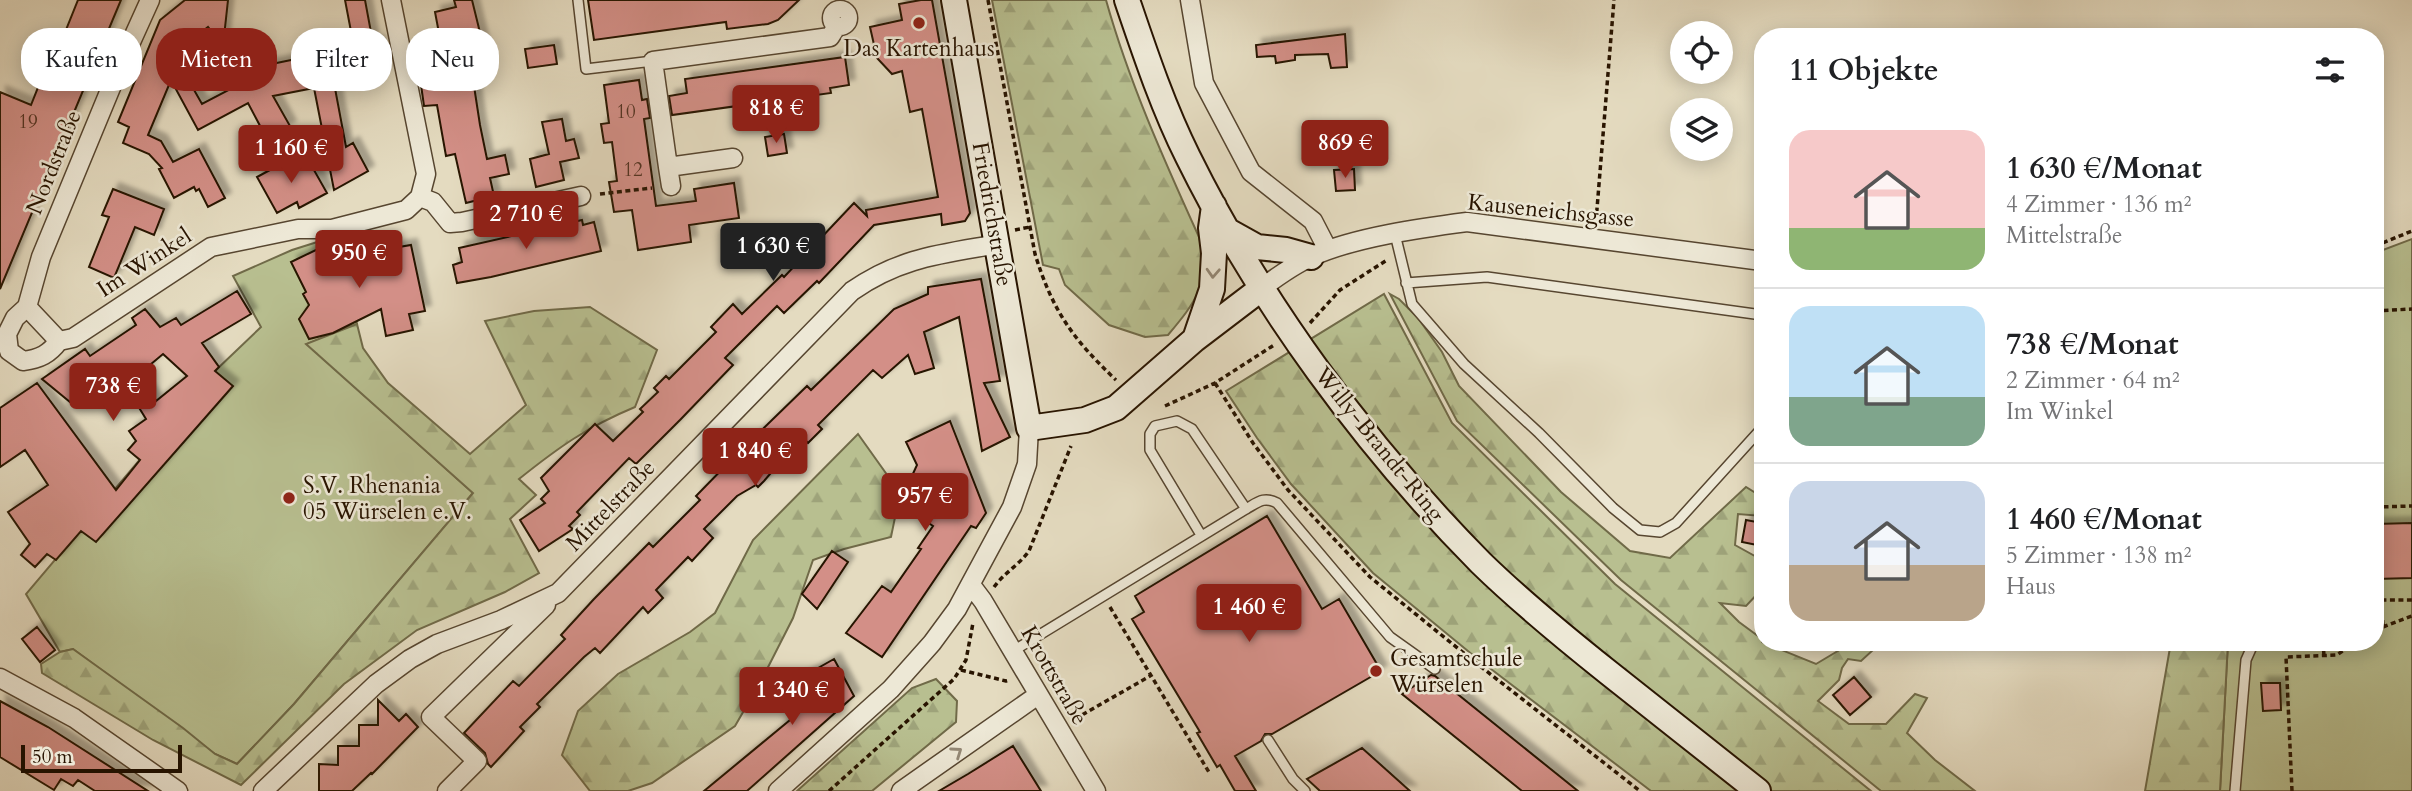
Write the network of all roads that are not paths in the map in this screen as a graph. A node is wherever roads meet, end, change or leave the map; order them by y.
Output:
1 (150, 0) edge
2 (391, 0) edge
3 (578, 0) edge
4 (954, 0) edge
5 (1127, 0) edge
6 (1190, 0) edge
7 (842, 12) edge
8 (653, 61) junction
9 (733, 158) dead end
10 (668, 167) junction
11 (671, 186) road end
12 (581, 196) road end
13 (420, 197) junction
14 (1214, 206) junction
15 (1229, 232) junction
16 (1395, 234) junction
17 (998, 244) junction
18 (1320, 253) junction
19 (1754, 260) edge
20 (1406, 283) junction
21 (1262, 288) junction
22 (27, 307) junction
23 (1754, 314) edge
24 (1195, 339) junction
25 (59, 341) junction
26 (1029, 428) junction
27 (1754, 437) edge
28 (1246, 509) junction
29 (1201, 535) junction
30 (971, 585) junction
31 (558, 593) junction
32 (2250, 651) edge
33 (1013, 652) junction
34 (1435, 669) dead end
35 (0, 678) edge
36 (1038, 695) junction
37 (1268, 740) dead end
38 (178, 791) edge
39 (263, 791) edge
40 (447, 791) edge
41 (778, 791) edge
42 (901, 791) edge
43 (1096, 791) edge
44 (1305, 791) edge
45 (1758, 791) edge
46 (2235, 791) edge

1 - 22 street, Nordstraße
2 - 13 street
3 - 8 lane
4 - 17 main road, Friedrichstraße
5 - 14 main road, Willy-Brandt-Ring
6 - 18 street
7 - 8 street
8 - 10 street
9 - 10 street
10 - 11 street
12 - 13 street
13 - 25 street, Im Winkel
14 - 15 main road, Willy-Brandt-Ring
14 -> 24 main road
15 - 18 main road
15 - 21 main road, Willy-Brandt-Ring
16 - 18 street, Kauseneichsgasse
16 - 19 street, Kauseneichsgasse
16 - 20 lane
17 - 26 main road, Friedrichstraße
17 - 31 street, Mittelstraße
18 - 21 street, Kauseneichsgasse
20 - 23 lane
20 - 27 lane
21 - 24 main road
21 - 45 main road, Willy-Brandt-Ring
22 - 25 street
22 - 25 street, Nordstraße
24 - 26 main road
26 - 30 street, Friedrichstraße
28 - 29 lane
28 - 29 lane
28 - 34 lane
29 - 33 lane
30 - 33 street, Krottstraße
30 - 41 street, Friedrichstraße
31 - 39 street, Mittelstraße
31 - 40 street, Mittelstraße
32 - 46 lane
33 - 36 street, Krottstraße
35 - 38 street
42 -> 36 street
36 - 43 street, Krottstraße
37 - 44 lane

